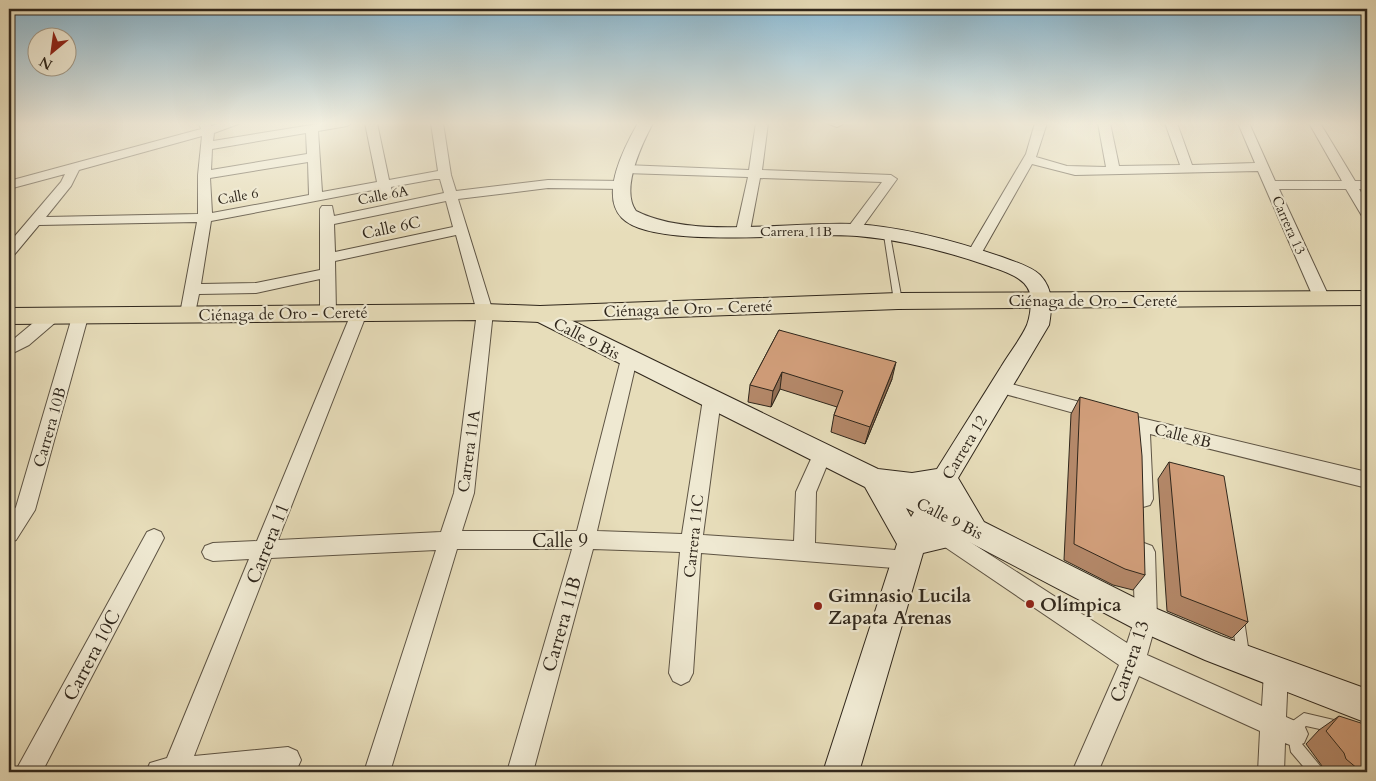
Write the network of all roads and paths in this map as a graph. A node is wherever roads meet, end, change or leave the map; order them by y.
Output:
1 (99, 159) edge
2 (205, 159) edge
3 (299, 159) edge
4 (314, 159) edge
5 (379, 159) edge
6 (442, 159) edge
7 (630, 159) edge
8 (757, 159) edge
9 (1029, 159) edge
10 (1031, 159) edge
11 (1111, 159) edge
12 (1184, 159) edge
13 (1260, 159) edge
14 (1335, 159) edge
15 (74, 167) junction
16 (1187, 167) junction
17 (1263, 167) junction
18 (1113, 169) junction
19 (755, 174) junction
20 (204, 175) junction
21 (444, 175) junction
22 (624, 177) junction
23 (9, 184) edge
24 (384, 185) junction
25 (1271, 185) junction
26 (1350, 185) junction
27 (1367, 185) edge
28 (321, 197) junction
29 (450, 198) junction
30 (388, 208) junction
31 (1367, 213) edge
32 (205, 218) junction
33 (328, 221) junction
34 (34, 222) junction
35 (461, 230) junction
36 (853, 230) junction
37 (743, 231) junction
38 (887, 235) junction
39 (9, 252) edge
40 (974, 254) junction
41 (328, 265) junction
42 (193, 289) junction
43 (1367, 298) edge
44 (1322, 299) junction
45 (1042, 300) junction
46 (898, 301) junction
47 (485, 312) junction
48 (328, 313) junction
49 (359, 313) junction
50 (188, 314) junction
51 (540, 314) junction
52 (9, 316) edge
53 (50, 317) junction
54 (80, 317) junction
55 (9, 350) edge
56 (629, 359) junction
57 (1000, 387) junction
58 (712, 399) junction
59 (1141, 425) junction
60 (823, 453) junction
61 (945, 478) junction
62 (874, 479) junction
63 (1367, 480) edge
64 (929, 507) junction
65 (960, 533) junction
66 (9, 534) edge
67 (154, 538) dead end
68 (585, 540) junction
69 (448, 541) junction
70 (691, 543) junction
71 (264, 550) junction
72 (804, 550) junction
73 (213, 552) dead end
74 (909, 552) junction
75 (1237, 610) edge
76 (1146, 619) junction
77 (1244, 659) junction
78 (1133, 661) junction
79 (1276, 672) junction
80 (682, 673) dead end
81 (1359, 719) edge
82 (1273, 724) junction
83 (1295, 734) junction
84 (288, 760) dead end
85 (28, 772) edge
86 (170, 772) edge
87 (377, 772) edge
88 (520, 772) edge
89 (841, 772) edge
90 (1085, 772) edge
91 (1271, 772) edge
92 (1316, 772) edge

1 - 15 street
2 - 20 street
3 - 20 street
4 - 28 street
5 - 24 street
6 - 21 street, Carrera 11A
7 - 22 street, Carrera 11B
8 - 19 street
9 - 40 street
10 - 18 street
11 - 18 street
12 - 16 street
13 - 17 street, Carrera 13
14 - 26 street
15 - 23 street
15 - 34 street
16 - 17 street
16 - 18 street
17 - 25 street, Carrera 13
19 - 22 street, Calle 6A
19 - 36 street, Calle 6A
19 - 37 street
20 - 32 street
21 - 24 street, Calle 6
21 - 29 street, Carrera 11A
22 - 29 street, Calle 6A
22 - 37 street, Carrera 11B
24 - 28 street, Calle 6
24 - 30 street
25 - 26 street
25 - 44 street, Carrera 13
26 - 27 street
26 - 31 street
28 - 32 street, Calle 6
28 - 33 street
29 - 30 street, Calle 6A
29 - 35 street, Carrera 11A
30 - 33 street, Calle 6A
32 - 34 street, Calle 6
32 - 42 street
33 - 41 street
34 - 39 street
35 - 41 street, Calle 6C
35 - 47 street, Carrera 11A
36 - 37 street, Carrera 11B
36 - 38 street, Carrera 11B
38 - 40 street, Carrera 11B
38 - 46 lane
40 - 45 street, Carrera 11B
41 - 42 street, Calle 6C
41 - 48 street
42 - 50 street
43 - 44 highway, Ciénaga de Oro - Cereté
44 - 45 highway, Ciénaga de Oro - Cereté
45 - 46 highway, Ciénaga de Oro - Cereté
45 - 57 street, Carrera 12
46 - 51 highway, Ciénaga de Oro - Cereté
47 - 49 highway, Ciénaga de Oro - Cereté
47 - 51 highway, Ciénaga de Oro - Cereté
47 - 69 street, Carrera 11A
48 - 49 highway, Ciénaga de Oro - Cereté
48 - 50 highway, Ciénaga de Oro - Cereté
49 - 71 street, Carrera 11
50 - 54 highway, Ciénaga de Oro - Cereté
51 - 56 street, Calle 9 Bis
52 - 53 highway, Ciénaga de Oro - Cereté
53 - 54 highway, Ciénaga de Oro - Cereté
53 - 55 street
54 - 66 street, Carrera 10B
56 - 58 street, Calle 9 Bis
56 - 68 street, Carrera 11B
57 - 59 street, Calle 8B
57 - 61 street, Carrera 12
58 - 60 street, Calle 9 Bis
58 - 70 street, Carrera 11C
59 - 63 street, Calle 8B
59 - 76 street, Carrera 13
60 - 62 street, Calle 9 Bis
60 - 72 street
61 - 62 street
61 - 64 street, Carrera 12
61 - 65 street
62 - 64 street, Calle 9 Bis
62 - 74 street
64 - 65 street, Calle 9 Bis
64 - 74 street, Carrera 12
65 - 74 street
65 - 76 street, Calle 9 Bis
65 - 78 street
67 - 85 street, Carrera 10C
68 - 69 street, Calle 9
68 - 70 street, Calle 9
68 - 88 street, Carrera 11B
69 - 71 street, Calle 9
69 - 87 street, Carrera 11A
70 - 72 street, Calle 9
70 - 80 street, Carrera 11C
71 - 73 street, Calle 9
71 - 86 street, Carrera 11
72 - 74 street, Calle 9
74 - 89 street, Carrera 12
75 - 77 lane
76 - 77 street, Calle 9 Bis
76 - 78 street, Carrera 13
77 - 79 street, Calle 9 Bis
78 - 82 street
78 - 90 street, Carrera 13
79 - 81 street, Calle 9 Bis
79 - 82 street
81 - 83 lane
82 - 83 street
82 - 91 street
83 - 92 lane
84 - 86 street

